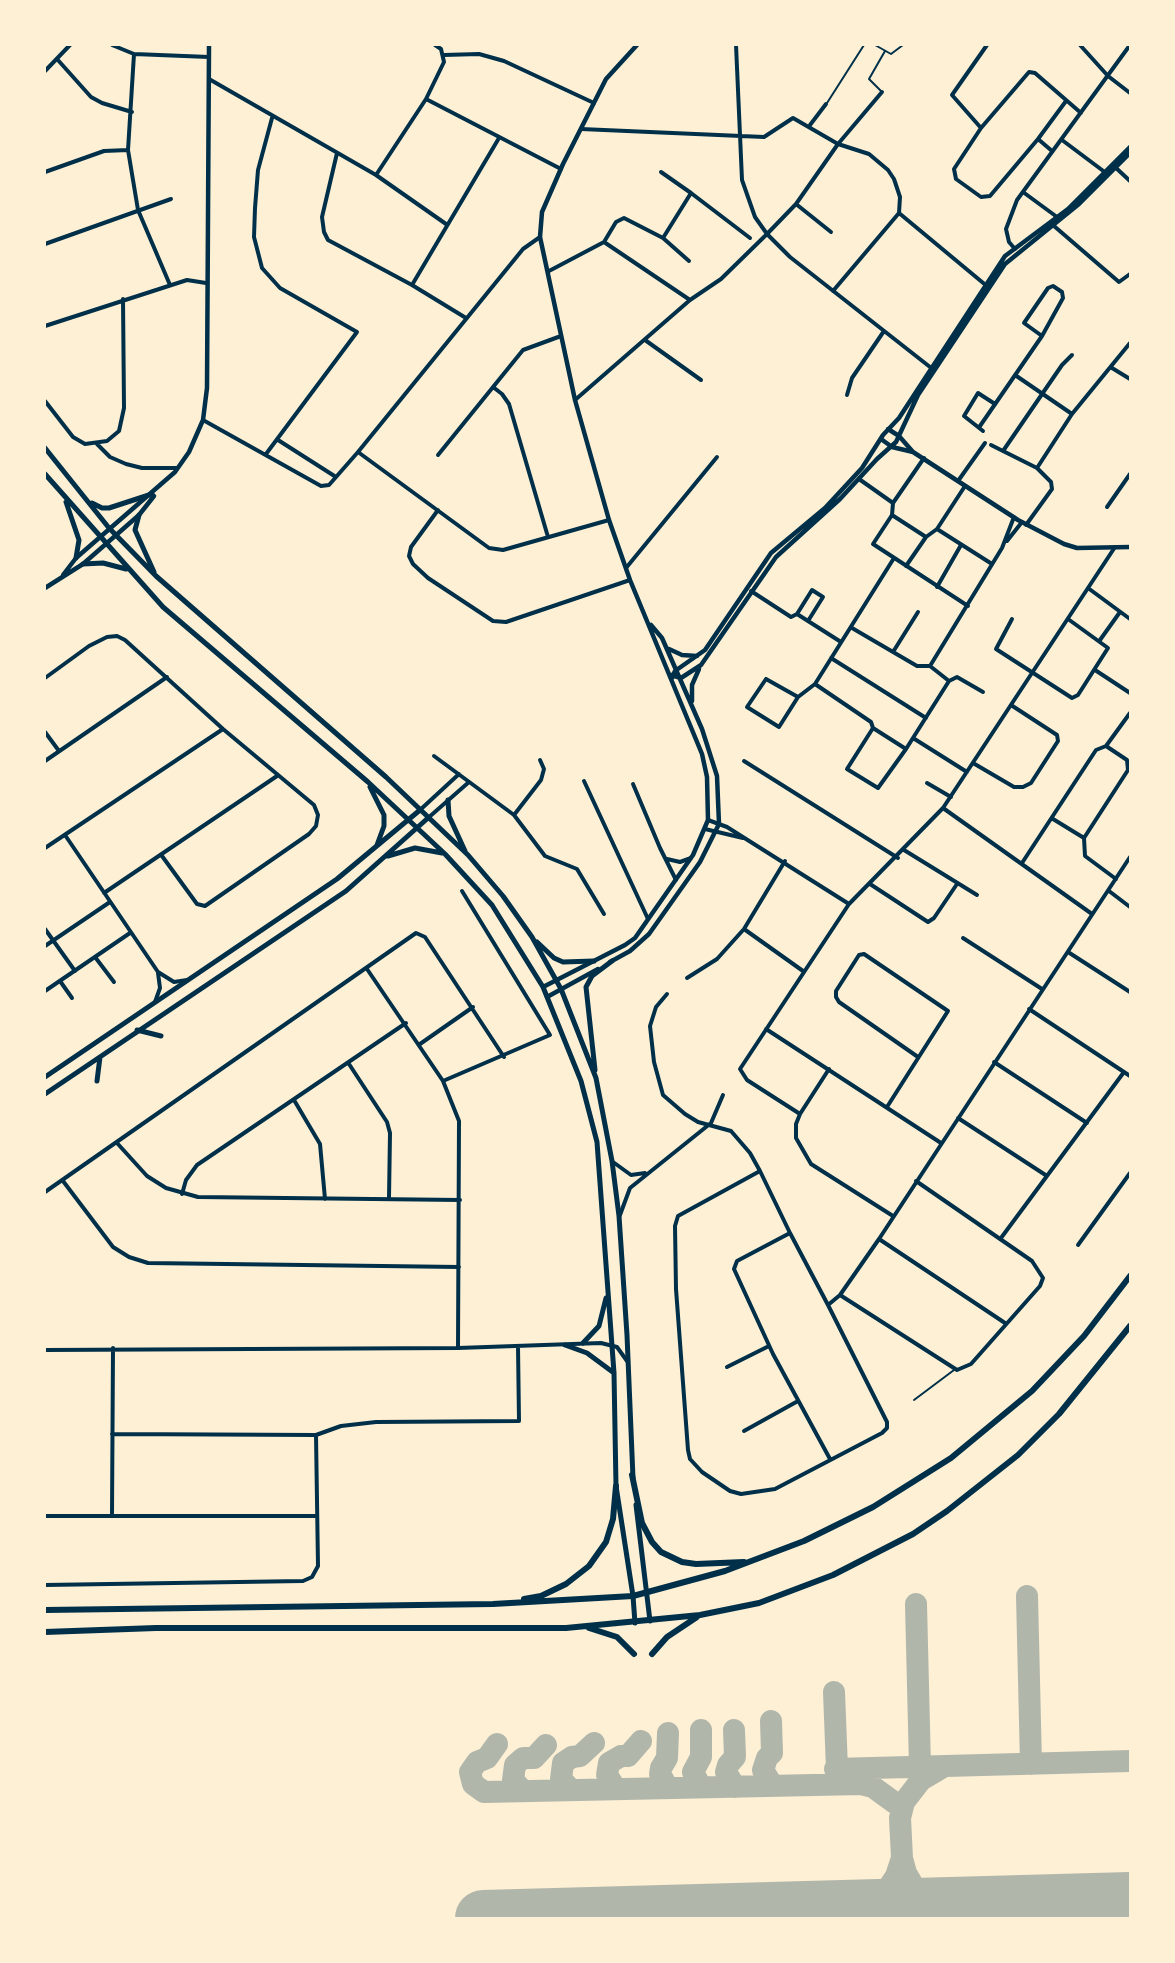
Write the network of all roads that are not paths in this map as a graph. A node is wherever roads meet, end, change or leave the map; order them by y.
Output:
1 (70, 45) edge
2 (112, 45) edge
3 (209, 45) edge
4 (435, 45) edge
5 (445, 45) edge
6 (637, 45) edge
7 (736, 45) edge
8 (864, 45) edge
9 (875, 45) edge
10 (903, 45) edge
11 (987, 45) edge
12 (1080, 45) edge
13 (1130, 45) edge
14 (441, 49) junction
15 (885, 51) junction
16 (134, 54) junction
17 (444, 55) junction
18 (209, 57) junction
19 (57, 59) junction
20 (45, 71) edge
21 (1108, 76) junction
22 (209, 79) junction
23 (882, 92) joint
24 (1130, 93) edge
25 (426, 99) junction
26 (1066, 101) junction
27 (594, 103) junction
28 (826, 104) joint
29 (132, 112) junction
30 (1081, 113) junction
31 (272, 118) junction
32 (810, 125) junction
33 (981, 128) junction
34 (581, 129) junction
35 (742, 134) junction
36 (499, 138) junction
37 (1038, 139) junction
38 (1062, 140) junction
39 (838, 144) junction
40 (1130, 147) edge
41 (128, 150) junction
42 (1052, 151) junction
43 (337, 153) junction
44 (1130, 153) edge
45 (1115, 166) junction
46 (561, 170) junction
47 (45, 172) edge
48 (661, 172) dead end
49 (1106, 172) junction
50 (376, 176) junction
51 (1130, 181) edge
52 (1023, 192) junction
53 (691, 193) junction
54 (171, 199) dead end
55 (796, 204) junction
56 (138, 210) junction
57 (899, 213) junction
58 (1058, 217) junction
59 (446, 224) junction
60 (1054, 226) junction
61 (831, 232) dead end
62 (767, 234) junction
63 (540, 237) junction
64 (663, 238) junction
65 (750, 238) dead end
66 (604, 243) junction
67 (45, 244) edge
68 (1015, 250) junction
69 (689, 261) dead end
70 (549, 271) junction
71 (1130, 274) edge
72 (206, 283) junction
73 (170, 285) junction
74 (412, 285) junction
75 (986, 286) junction
76 (833, 291) junction
77 (123, 299) junction
78 (690, 300) junction
79 (466, 318) junction
80 (45, 326) edge
81 (884, 331) junction
82 (561, 336) junction
83 (1042, 336) junction
84 (645, 340) junction
85 (1130, 343) edge
86 (1072, 355) dead end
87 (932, 368) junction
88 (1112, 368) junction
89 (1016, 375) junction
90 (1130, 379) edge
91 (701, 380) dead end
92 (493, 387) junction
93 (1043, 394) junction
94 (847, 395) dead end
95 (575, 400) junction
96 (45, 402) edge
97 (995, 404) junction
98 (1072, 414) junction
99 (203, 420) junction
100 (888, 429) junction
101 (899, 436) junction
102 (881, 439) junction
103 (278, 440) junction
104 (985, 442) dead end
105 (97, 444) junction
106 (991, 446) dead end
107 (891, 447) junction
108 (45, 448) edge
109 (1003, 451) junction
110 (358, 452) junction
111 (914, 452) junction
112 (266, 454) junction
113 (438, 455) dead end
114 (717, 457) dead end
115 (924, 458) junction
116 (177, 468) junction
117 (1037, 468) junction
118 (45, 474) edge
119 (1130, 474) edge
120 (336, 477) junction
121 (859, 479) junction
122 (958, 481) junction
123 (966, 486) junction
124 (159, 489) junction
125 (152, 494) junction
126 (65, 497) junction
127 (84, 498) junction
128 (893, 503) junction
129 (1107, 507) dead end
130 (438, 510) junction
131 (139, 515) junction
132 (892, 515) junction
133 (1014, 518) junction
134 (609, 520) junction
135 (1024, 523) junction
136 (109, 528) junction
137 (937, 530) junction
138 (117, 536) junction
139 (99, 537) junction
140 (548, 537) junction
141 (926, 537) junction
142 (1004, 544) junction
143 (105, 545) junction
144 (961, 545) junction
145 (1114, 547) junction
146 (1130, 547) edge
147 (76, 558) junction
148 (894, 558) junction
149 (83, 564) junction
150 (992, 564) junction
151 (906, 566) junction
152 (626, 568) junction
153 (127, 570) junction
154 (63, 575) junction
155 (156, 576) junction
156 (630, 580) junction
157 (937, 587) junction
158 (45, 588) edge
159 (1088, 588) junction
160 (751, 591) junction
161 (968, 606) junction
162 (918, 612) dead end
163 (1120, 612) junction
164 (797, 614) junction
165 (1012, 619) dead end
166 (1068, 619) junction
167 (1130, 619) edge
168 (808, 621) junction
169 (651, 625) junction
170 (852, 628) junction
171 (1100, 640) junction
172 (841, 642) junction
173 (667, 647) junction
174 (893, 652) junction
175 (700, 656) junction
176 (831, 658) junction
177 (701, 665) junction
178 (930, 666) junction
179 (677, 670) junction
180 (1095, 670) junction
181 (1033, 674) junction
182 (167, 677) junction
183 (672, 677) junction
184 (45, 678) edge
185 (681, 678) junction
186 (949, 681) junction
187 (815, 684) junction
188 (983, 692) dead end
189 (1130, 693) edge
190 (798, 697) junction
191 (1011, 705) junction
192 (693, 710) junction
193 (1130, 713) edge
194 (926, 718) junction
195 (873, 728) junction
196 (223, 729) junction
197 (45, 732) edge
198 (913, 738) junction
199 (1106, 746) junction
200 (906, 749) junction
201 (59, 751) junction
202 (434, 756) dead end
203 (540, 760) dead end
204 (45, 761) edge
205 (744, 761) dead end
206 (973, 763) junction
207 (968, 772) junction
208 (459, 774) junction
209 (277, 776) junction
210 (584, 781) dead end
211 (368, 782) junction
212 (469, 782) junction
213 (927, 783) dead end
214 (633, 784) dead end
215 (951, 797) junction
216 (448, 800) junction
217 (943, 808) junction
218 (420, 810) junction
219 (514, 815) junction
220 (428, 818) junction
221 (409, 819) junction
222 (1053, 819) junction
223 (708, 820) junction
224 (719, 824) junction
225 (418, 827) junction
226 (705, 829) junction
227 (716, 833) junction
228 (65, 835) junction
229 (744, 838) junction
230 (1084, 838) junction
231 (45, 848) edge
232 (376, 848) junction
233 (904, 850) junction
234 (444, 854) junction
235 (468, 855) junction
236 (162, 856) junction
237 (664, 857) junction
238 (1130, 857) edge
239 (383, 858) junction
240 (691, 858) junction
241 (898, 858) junction
242 (785, 861) junction
243 (1022, 863) junction
244 (1116, 879) junction
245 (676, 881) junction
246 (870, 884) junction
247 (957, 884) junction
248 (462, 891) dead end
249 (1109, 891) junction
250 (104, 893) junction
251 (977, 895) dead end
252 (110, 902) junction
253 (849, 904) junction
254 (1130, 907) edge
255 (604, 914) dead end
256 (1092, 914) junction
257 (649, 920) junction
258 (45, 928) edge
259 (744, 929) junction
260 (130, 933) junction
261 (532, 937) junction
262 (963, 938) dead end
263 (53, 940) junction
264 (45, 946) edge
265 (1068, 952) junction
266 (95, 957) junction
267 (594, 961) junction
268 (612, 962) junction
269 (367, 969) junction
270 (75, 971) junction
271 (803, 971) junction
272 (158, 972) junction
273 (687, 978) dead end
274 (188, 980) junction
275 (556, 980) junction
276 (60, 981) junction
277 (114, 982) dead end
278 (543, 987) junction
279 (1042, 988) junction
280 (561, 989) junction
281 (45, 992) edge
282 (1130, 992) edge
283 (667, 994) dead end
284 (548, 997) junction
285 (72, 998) dead end
286 (155, 1002) junction
287 (473, 1007) junction
288 (1029, 1010) junction
289 (406, 1023) junction
290 (766, 1029) junction
291 (137, 1030) junction
292 (161, 1036) dead end
293 (420, 1044) junction
294 (504, 1056) junction
295 (918, 1057) junction
296 (100, 1058) junction
297 (994, 1062) junction
298 (349, 1064) junction
299 (829, 1069) junction
300 (1124, 1072) junction
301 (1130, 1076) edge
302 (45, 1077) edge
303 (596, 1078) junction
304 (97, 1081) dead end
305 (443, 1081) junction
306 (45, 1094) edge
307 (723, 1095) dead end
308 (294, 1100) junction
309 (887, 1107) junction
310 (800, 1114) junction
311 (958, 1118) junction
312 (711, 1123) junction
313 (1087, 1123) junction
314 (117, 1143) junction
315 (941, 1143) junction
316 (612, 1161) junction
317 (760, 1171) junction
318 (649, 1172) junction
319 (1130, 1173) edge
320 (1047, 1176) junction
321 (63, 1180) junction
322 (916, 1181) junction
323 (45, 1192) edge
324 (182, 1194) junction
325 (389, 1198) junction
326 (325, 1199) junction
327 (460, 1200) junction
328 (619, 1216) junction
329 (892, 1216) junction
330 (790, 1233) junction
331 (1002, 1238) junction
332 (879, 1239) junction
333 (1078, 1245) dead end
334 (459, 1267) junction
335 (1130, 1276) edge
336 (608, 1291) junction
337 (840, 1295) junction
338 (828, 1305) junction
339 (1005, 1323) junction
340 (1130, 1326) edge
341 (583, 1343) junction
342 (612, 1344) junction
343 (565, 1345) junction
344 (518, 1346) junction
345 (769, 1346) junction
346 (113, 1348) junction
347 (458, 1348) junction
348 (45, 1350) edge
349 (628, 1364) junction
350 (727, 1367) dead end
351 (954, 1370) junction
352 (614, 1374) junction
353 (914, 1400) dead end
354 (798, 1401) junction
355 (744, 1431) dead end
356 (112, 1434) junction
357 (316, 1435) junction
358 (830, 1459) junction
359 (632, 1475) junction
360 (616, 1486) junction
361 (112, 1514) junction
362 (45, 1516) edge
363 (316, 1516) junction
364 (751, 1562) junction
365 (45, 1585) edge
366 (646, 1593) junction
367 (633, 1596) junction
368 (493, 1604) junction
369 (45, 1610) edge
370 (700, 1615) junction
371 (650, 1621) junction
372 (635, 1623) junction
373 (585, 1627) junction
374 (45, 1632) edge
375 (634, 1654) dead end
376 (652, 1654) dead end

1 - 19 street
2 - 16 street
3 - 18 street
4 - 14 street
5 - 14 street
6 - 27 street
7 - 35 street
8 - 28 lane
9 - 15 lane
10 - 15 lane
11 - 33 street
12 - 21 street
13 - 21 street
14 - 17 street
15 - 23 lane
16 - 18 street
16 - 29 street
17 - 25 street
17 - 27 street
18 - 22 street
19 - 20 street
19 - 29 street
21 - 24 street
21 - 30 street
22 - 31 street
22 - 72 street
23 - 39 street
25 - 36 street
25 - 50 street
26 - 30 street
26 - 33 street
26 - 37 street
27 - 34 street
28 - 32 street
29 - 41 street
30 - 38 street
31 - 43 street
31 - 103 street
32 - 35 street
32 - 39 street
33 - 37 street
34 - 35 street
34 - 46 street
35 - 62 street
36 - 46 street
36 - 59 street
37 - 42 street
38 - 42 street
38 - 49 street
39 - 55 street
39 - 57 street
40 - 45 street
41 - 47 street
41 - 56 street
42 - 52 street
43 - 50 street
43 - 74 street
44 - 45 street
45 - 49 street
45 - 51 street
45 - 60 street
46 - 63 street
48 - 53 street
49 - 58 street
50 - 59 street
52 - 58 street
52 - 68 street
53 - 64 street
53 - 65 street
54 - 56 street
55 - 61 street
55 - 62 street
56 - 67 street
56 - 73 street
57 - 75 street
57 - 76 street
58 - 68 street
59 - 74 street
60 - 68 street
60 - 71 street
62 - 76 street
62 - 78 street
63 - 70 street
63 - 79 street
64 - 66 street
64 - 69 street
66 - 70 street
66 - 78 street
68 - 75 street
70 - 82 street
72 - 73 street
72 - 99 street
73 - 77 street
74 - 79 street
75 - 87 street
76 - 81 street
77 - 80 street
77 - 105 street
78 - 84 street
79 - 110 street
81 - 87 street
81 - 94 street
82 - 92 street
82 - 95 street
83 - 83 street
83 - 89 street
84 - 91 street
84 - 95 street
85 - 88 street
86 - 93 street
87 - 100 street
87 - 101 street
88 - 90 street
88 - 98 street
89 - 93 street
89 - 97 street
92 - 113 street
92 - 140 street
93 - 98 street
93 - 109 street
95 - 134 street
96 - 105 street
97 - 97 street
98 - 117 street
99 - 112 street
99 - 116 street
100 - 101 street
100 - 102 street
101 - 107 street
101 - 111 street
102 - 107 street
102 - 175 street
103 - 112 street
103 - 120 street
104 - 122 street
105 - 116 street
106 - 109 street
107 - 111 street
107 - 121 street
108 - 127 main road
109 - 117 street
110 - 120 street
110 - 130 street
111 - 115 street
112 - 120 street
114 - 152 street
115 - 122 street
115 - 128 street
116 - 124 street
117 - 135 street
118 - 126 main road
119 - 129 street
121 - 128 street
121 - 160 street
122 - 123 street
123 - 133 street
123 - 137 street
124 - 125 street
124 - 131 street
125 - 127 main road
125 - 136 street
126 - 139 main road
126 - 147 main road
127 - 136 main road
128 - 132 street
130 - 140 street
130 - 156 street
131 - 138 street
131 - 155 main road
132 - 141 street
132 - 148 street
133 - 135 street
133 - 142 street
134 - 140 street
134 - 152 street
135 - 142 street
135 - 145 street
136 - 138 main road
136 - 139 street
137 - 141 street
137 - 144 street
138 - 143 street
138 - 155 main road
139 - 143 main road
139 - 147 street
141 - 151 street
142 - 150 street
143 - 149 street
143 - 153 main road
144 - 150 street
144 - 157 street
145 - 146 street
145 - 159 street
147 - 154 street
148 - 151 street
148 - 170 street
149 - 153 main road
149 - 154 street
150 - 161 street
151 - 157 street
152 - 156 street
153 - 211 main road
154 - 158 street
155 - 218 main road
156 - 169 street
157 - 161 street
159 - 163 street
159 - 166 street
160 - 164 street
160 - 177 street
161 - 178 street
162 - 174 street
163 - 167 street
163 - 171 street
164 - 168 street
164 - 168 street
165 - 181 street
166 - 171 street
166 - 181 street
168 - 172 street
169 - 173 street
169 - 183 street
170 - 172 street
170 - 174 street
171 - 180 street
172 - 176 street
173 - 175 street
173 - 179 street
174 - 178 street
175 - 179 street
176 - 187 street
176 - 194 street
177 - 185 street
177 - 192 street
178 - 186 street
179 - 183 street
179 - 185 street
180 - 181 street
180 - 189 street
181 - 191 street
182 - 184 street
182 - 196 street
182 - 201 street
183 - 185 street
183 - 223 street
185 - 192 street
186 - 188 street
186 - 194 street
187 - 190 street
187 - 195 street
190 - 190 street
191 - 206 street
191 - 206 street
192 - 224 street
193 - 199 street
194 - 198 street
195 - 200 street
195 - 200 street
196 - 209 street
196 - 228 street
197 - 201 street
198 - 200 street
198 - 207 street
199 - 222 street
199 - 230 street
201 - 204 street
202 - 208 street
203 - 219 street
205 - 241 street
206 - 207 street
207 - 215 street
208 - 212 street
208 - 218 street
209 - 236 street
209 - 236 street
210 - 257 street
211 - 221 main road
211 - 232 main road
212 - 216 street
212 - 219 street
213 - 215 street
214 - 237 street
215 - 217 street
216 - 220 street
216 - 235 main road
217 - 233 street
217 - 243 street
218 - 220 main road
218 - 221 main road
219 - 255 street
220 - 225 main road
220 - 235 main road
221 - 225 main road
221 - 232 main road
222 - 230 street
222 - 243 street
223 - 224 street
223 - 226 street
224 - 227 street
224 - 229 street
225 - 234 main road
225 - 239 main road
226 - 227 street
226 - 240 street
227 - 229 street
227 - 268 street
228 - 231 street
228 - 250 street
229 - 242 street
230 - 244 street
232 - 274 main road
233 - 241 street
233 - 247 street
234 - 239 main road
234 - 278 main road
235 - 261 main road
236 - 250 street
237 - 240 street
237 - 245 street
238 - 244 street
239 - 291 main road
240 - 245 street
241 - 246 street
242 - 253 street
242 - 259 street
243 - 256 street
244 - 249 street
245 - 257 street
246 - 247 street
246 - 253 street
247 - 251 street
248 - 294 street
249 - 254 street
249 - 256 street
250 - 252 street
252 - 260 street
252 - 263 street
253 - 271 street
256 - 265 street
257 - 267 street
258 - 263 street
259 - 271 street
259 - 273 street
260 - 266 street
260 - 272 street
261 - 267 main road
261 - 275 main road
262 - 279 street
263 - 264 street
263 - 270 street
265 - 279 street
265 - 282 street
266 - 270 street
266 - 277 street
267 - 275 street
268 - 280 street
268 - 303 main road
269 - 287 street
269 - 289 street
269 - 314 street
270 - 276 street
271 - 290 street
272 - 274 street
272 - 286 street
274 - 286 main road
275 - 278 street
275 - 280 main road
276 - 281 street
276 - 285 street
278 - 284 main road
279 - 288 street
280 - 284 street
280 - 303 main road
283 - 312 street
284 - 336 main road
286 - 302 main road
287 - 293 street
287 - 294 street
288 - 297 street
288 - 300 street
289 - 293 street
289 - 298 street
290 - 299 street
290 - 310 street
291 - 292 main road
291 - 296 main road
293 - 305 street
294 - 305 street
295 - 295 street
295 - 309 street
296 - 304 main road
296 - 306 main road
297 - 311 street
297 - 313 street
298 - 308 street
298 - 325 street
299 - 309 street
299 - 310 street
300 - 301 street
300 - 313 street
303 - 316 main road
305 - 327 street
307 - 312 street
308 - 324 street
308 - 326 street
309 - 315 street
310 - 329 street
311 - 315 street
311 - 320 street
312 - 317 street
312 - 318 street
313 - 320 street
314 - 321 street
314 - 324 street
315 - 322 street
316 - 318 street
316 - 328 main road
317 - 330 street
317 - 358 street
318 - 328 street
319 - 333 street
320 - 331 street
321 - 323 street
321 - 334 street
322 - 329 street
322 - 331 street
324 - 326 street
325 - 326 street
325 - 327 street
327 - 334 street
328 - 349 main road
329 - 332 street
330 - 338 street
330 - 345 street
331 - 339 street
332 - 337 street
332 - 339 street
334 - 347 street
335 - 364 main road
336 - 341 main road
336 - 342 main road
337 - 338 street
337 - 351 street
338 - 358 street
339 - 351 street
340 - 370 main road
341 - 342 street
341 - 343 street
342 - 349 street
342 - 352 main road
343 - 344 street
343 - 352 main road
344 - 347 street
344 - 357 street
345 - 350 street
345 - 354 street
346 - 347 street
346 - 348 street
346 - 356 street
349 - 359 main road
351 - 353 lane
352 - 360 main road
354 - 355 street
354 - 358 street
356 - 357 street
356 - 361 street
357 - 363 street
359 - 364 main road
359 - 366 main road
360 - 367 main road
360 - 368 main road
361 - 362 street
361 - 363 street
363 - 365 street
364 - 366 main road
366 - 367 main road
366 - 371 main road
367 - 368 main road
367 - 372 main road
368 - 369 main road
370 - 371 main road
370 - 376 main road
371 - 372 main road
372 - 373 main road
373 - 374 main road
373 - 375 main road

